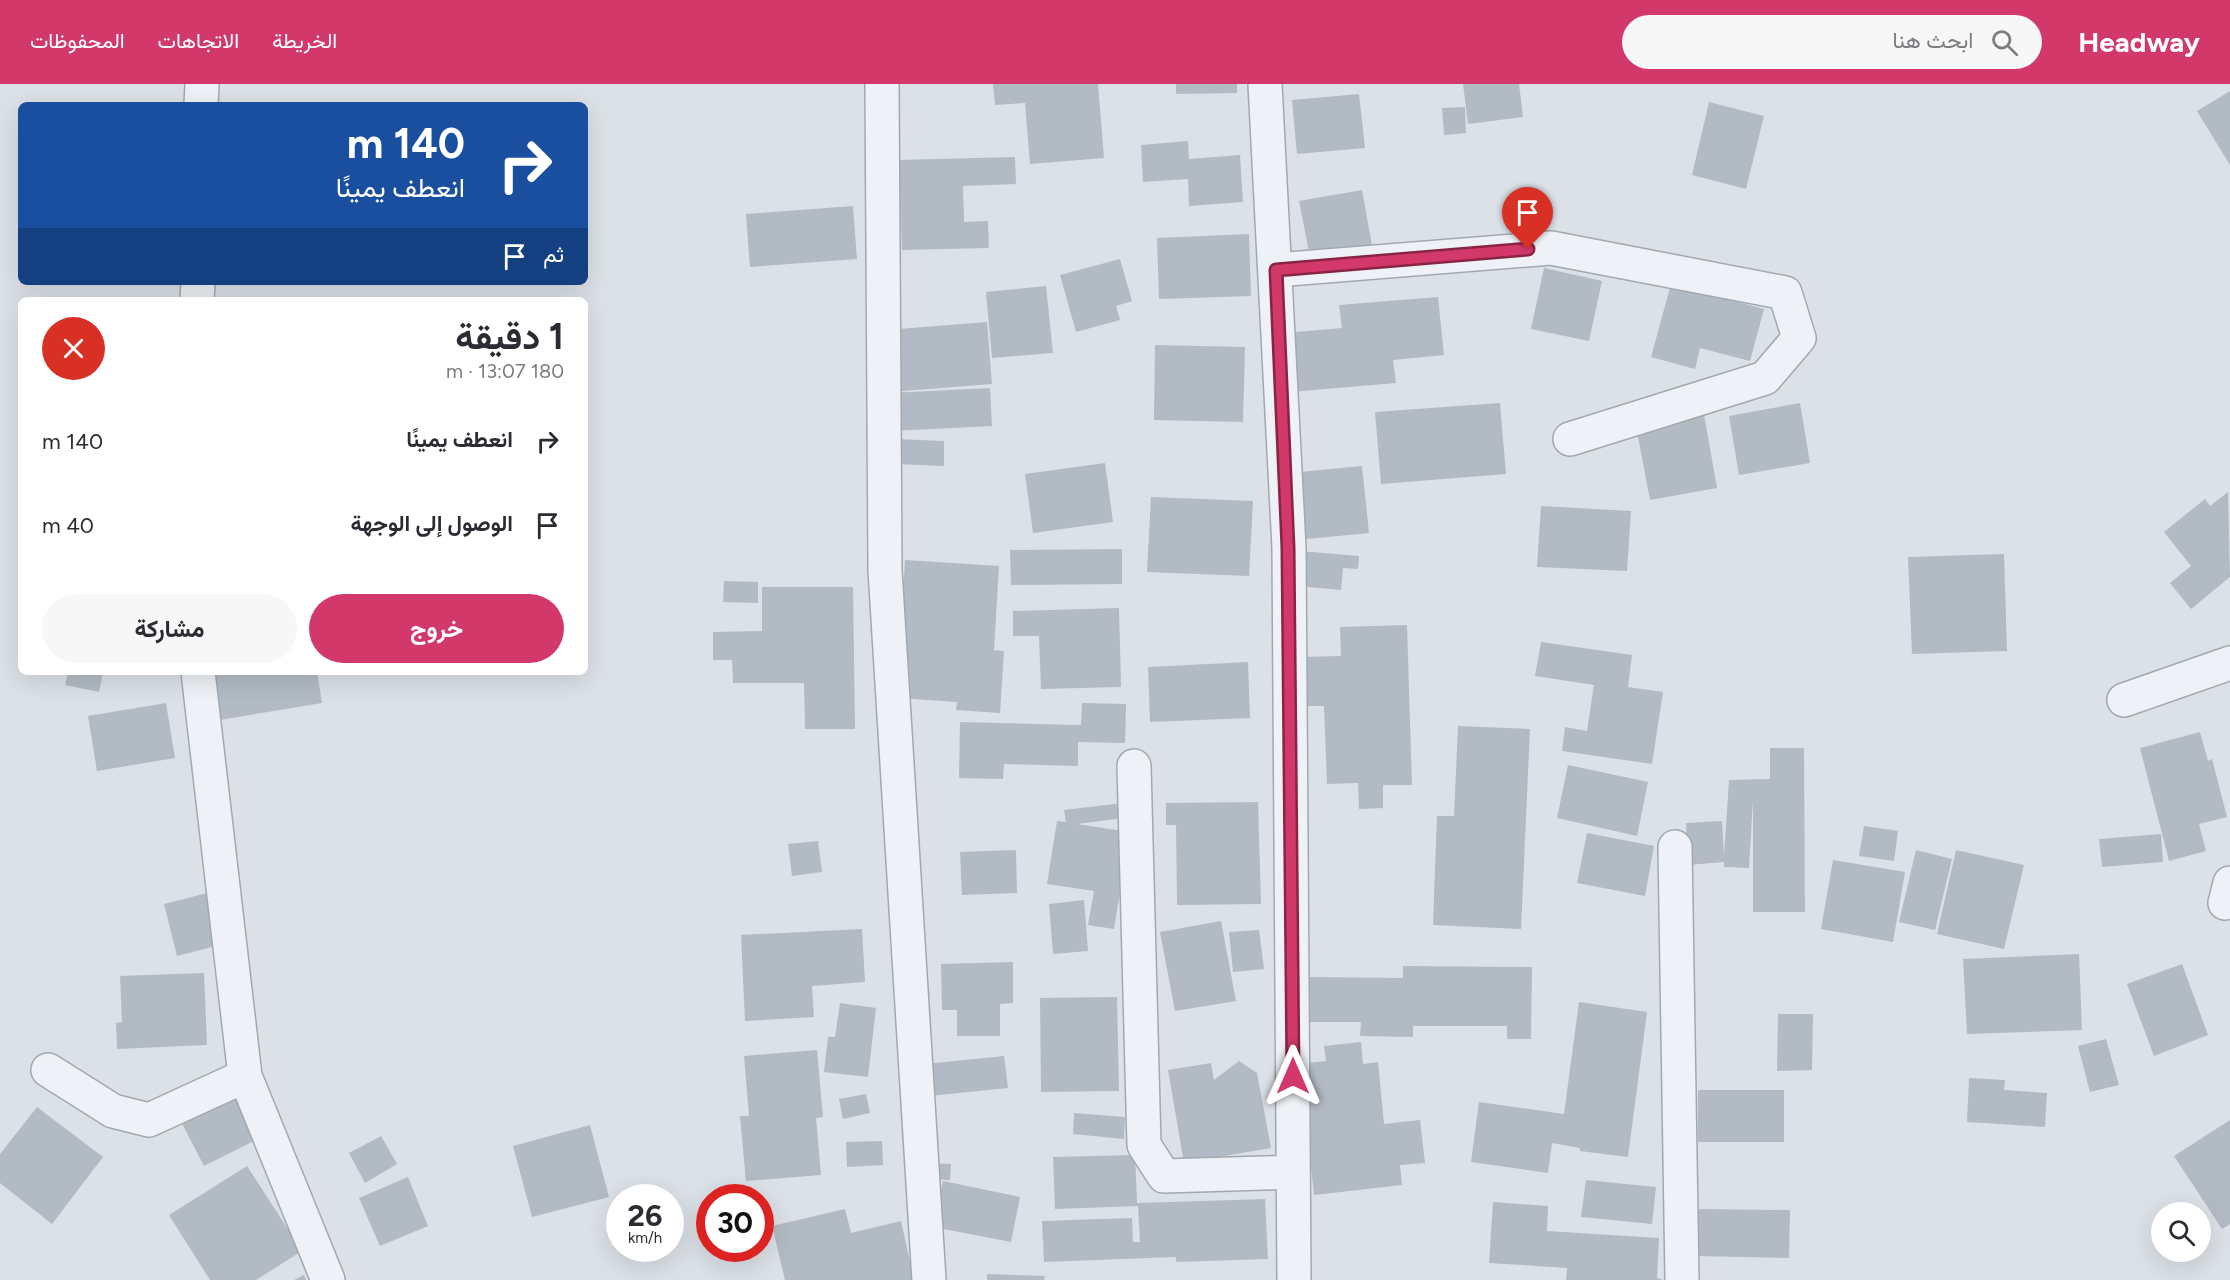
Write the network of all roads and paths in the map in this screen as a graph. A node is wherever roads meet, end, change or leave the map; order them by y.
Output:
1 (202, 84) edge
2 (882, 84) edge
3 (1265, 84) edge
4 (201, 102) edge
5 (1276, 270) junction
6 (1570, 440) dead end
7 (2230, 663) edge
8 (198, 675) edge
9 (2124, 700) dead end
10 (1134, 766) dead end
11 (1675, 848) dead end
12 (48, 1070) dead end
13 (246, 1076) junction
14 (1293, 1172) junction
15 (328, 1280) edge
16 (929, 1280) edge
17 (1294, 1280) edge
18 (1682, 1280) edge

1 - 4 street
2 - 16 street
3 - 5 street
5 - 6 street
5 - 14 street
7 - 9 street
8 - 13 street
10 - 14 street
11 - 18 street
12 - 13 street
13 - 15 street
14 - 17 street

